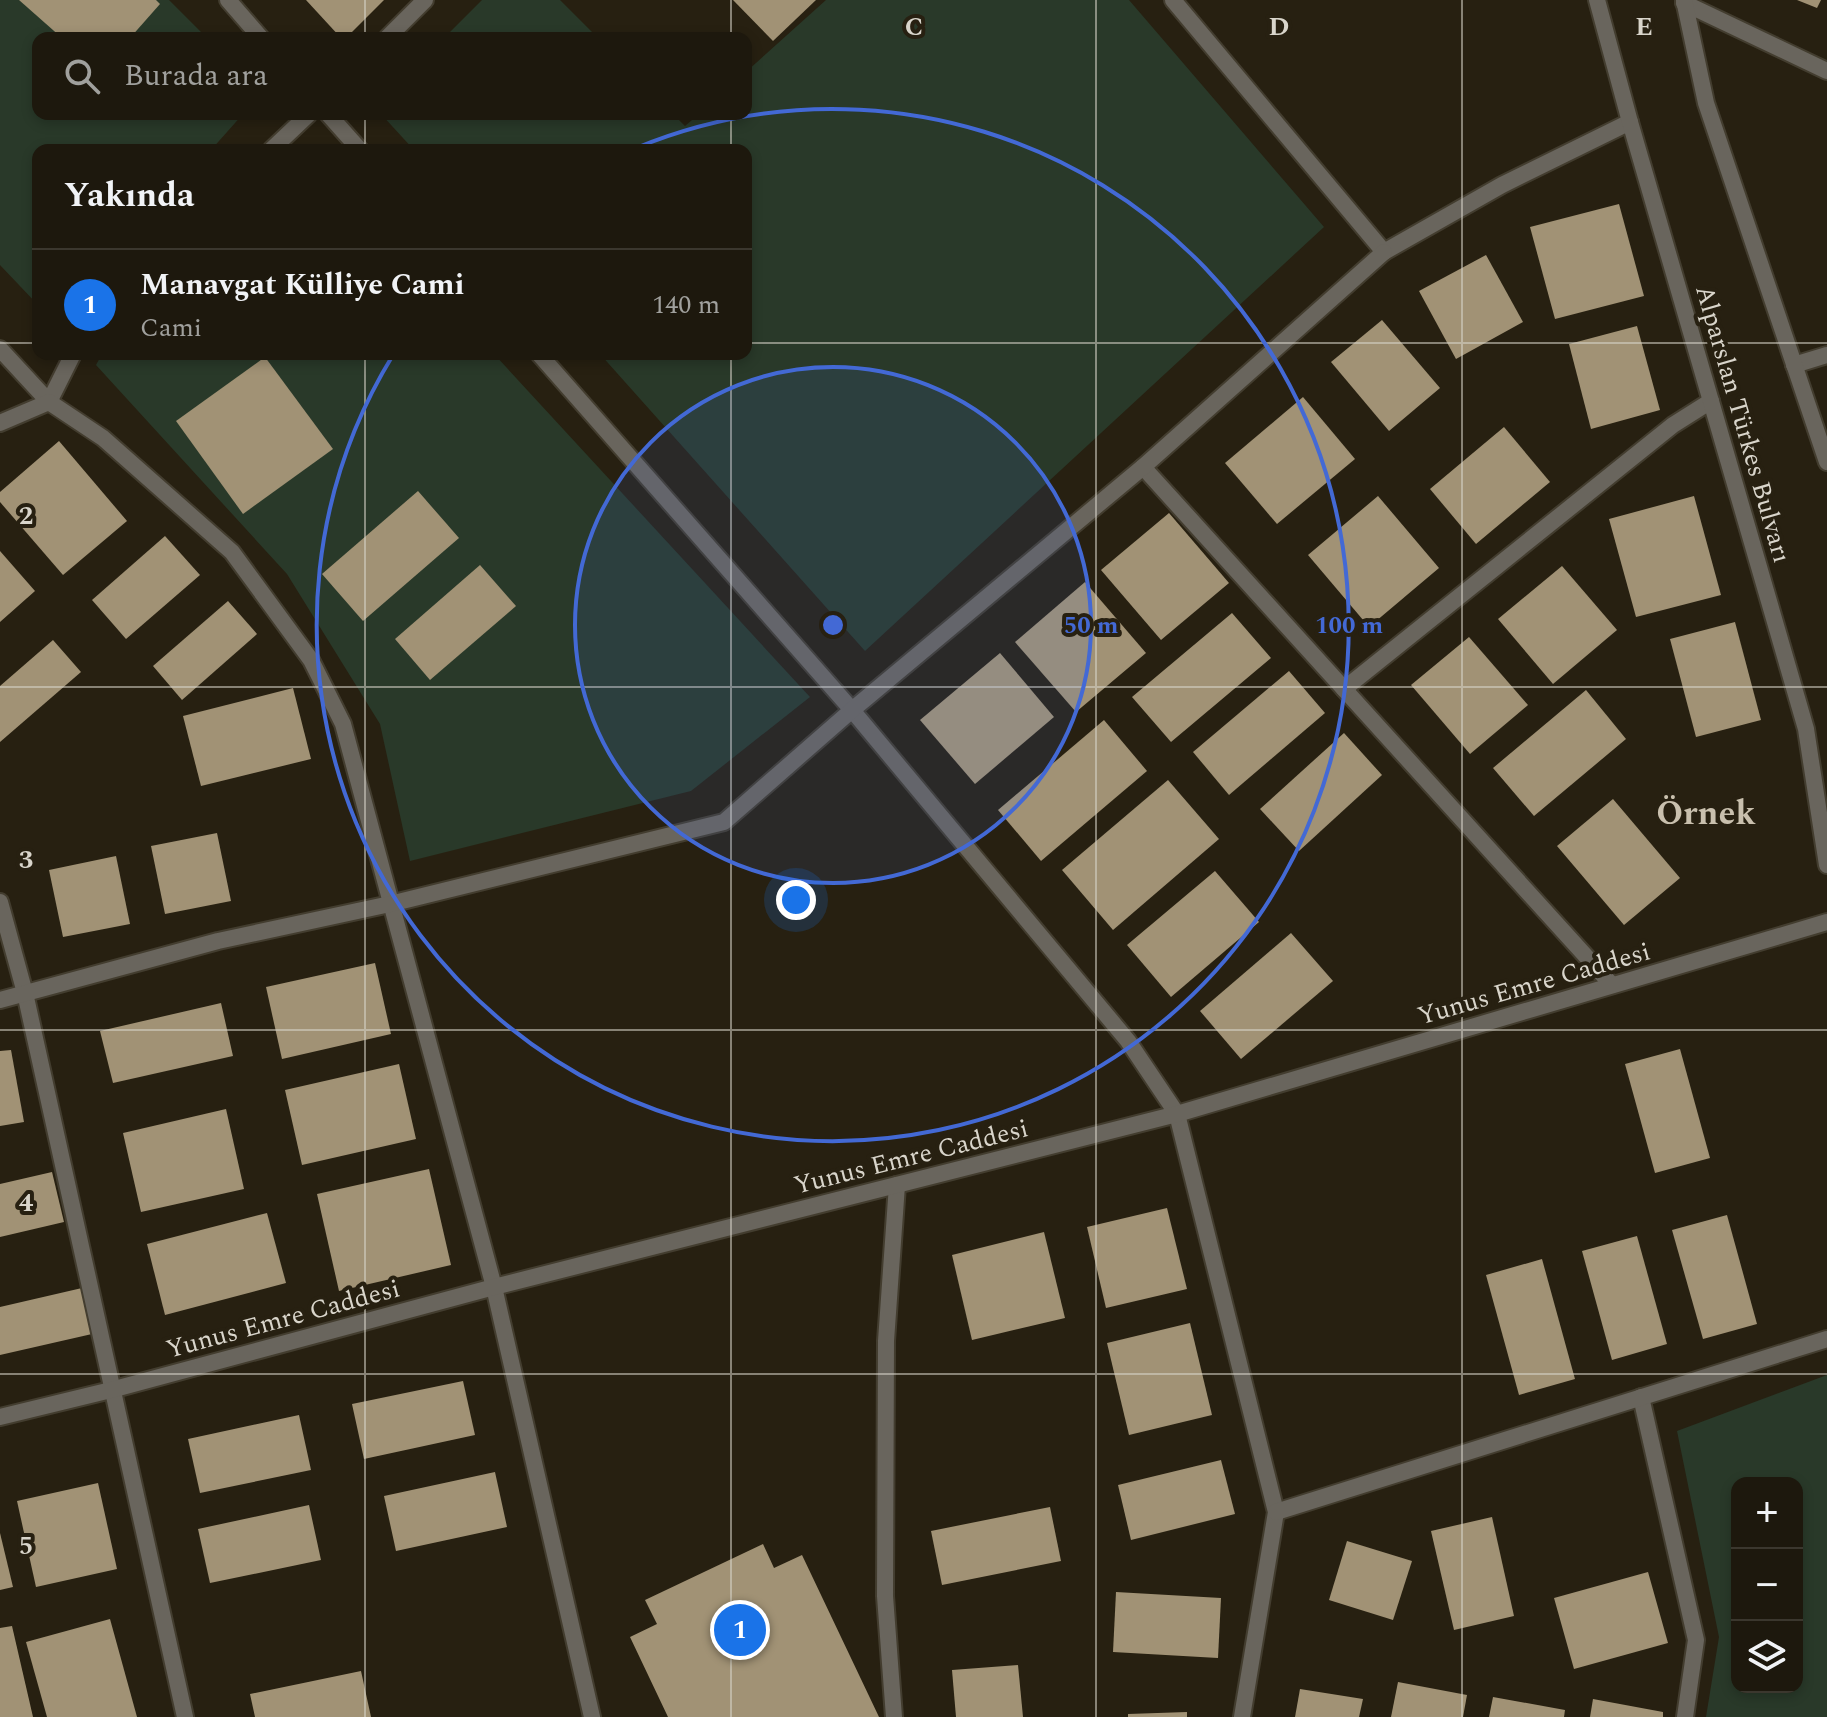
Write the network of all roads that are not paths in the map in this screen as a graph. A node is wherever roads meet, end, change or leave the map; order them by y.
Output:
1 (228, 0) edge
2 (425, 0) edge
3 (1173, 0) edge
4 (1597, 0) edge
5 (1684, 2) edge
6 (256, 32) edge
7 (393, 32) edge
8 (1827, 71) edge
9 (303, 120) edge
10 (333, 120) edge
11 (1630, 122) junction
12 (277, 144) edge
13 (355, 144) edge
14 (1384, 252) junction
15 (0, 349) edge
16 (1827, 355) edge
17 (70, 360) edge
18 (544, 360) edge
19 (1794, 365) junction
20 (1711, 401) junction
21 (49, 402) junction
22 (0, 423) edge
23 (1827, 462) edge
24 (1143, 467) junction
25 (1344, 689) junction
26 (852, 710) junction
27 (1827, 865) edge
28 (0, 902) edge
29 (390, 904) junction
30 (1827, 922) edge
31 (1612, 985) junction
32 (25, 993) junction
33 (0, 1000) edge
34 (1177, 1114) junction
35 (897, 1185) junction
36 (494, 1287) junction
37 (1827, 1339) edge
38 (111, 1390) junction
39 (1641, 1397) junction
40 (0, 1417) edge
41 (1276, 1512) junction
42 (185, 1717) edge
43 (592, 1717) edge
44 (894, 1717) edge
45 (1242, 1717) edge
46 (1685, 1717) edge

1 - 6 street
2 - 7 street
3 - 14 street
4 - 11 street, Alparslan Türkes Bulvarı
5 - 8 street
5 - 19 street
9 - 12 street
10 - 13 street
11 - 14 street
11 - 20 street, Alparslan Türkes Bulvarı
14 - 24 street
15 - 21 street
16 - 19 street
17 - 21 street
18 - 26 street
19 - 23 street
20 - 25 street
20 - 27 street, Alparslan Türkes Bulvarı
21 - 22 street
21 - 29 street
24 - 25 street
24 - 26 street
25 - 31 street
26 - 29 street
26 - 34 street
28 - 32 street
29 - 32 street
29 - 36 street
30 - 31 street, Yunus Emre Caddesi
31 - 34 street, Yunus Emre Caddesi
32 - 33 street
32 - 38 street
34 - 35 street, Yunus Emre Caddesi
34 - 41 street
35 - 36 street, Yunus Emre Caddesi
35 - 44 street
36 - 38 street, Yunus Emre Caddesi
36 - 43 street
37 - 39 street
38 - 40 street, Yunus Emre Caddesi
38 - 42 street
39 - 41 street
39 - 46 street
41 - 45 street

